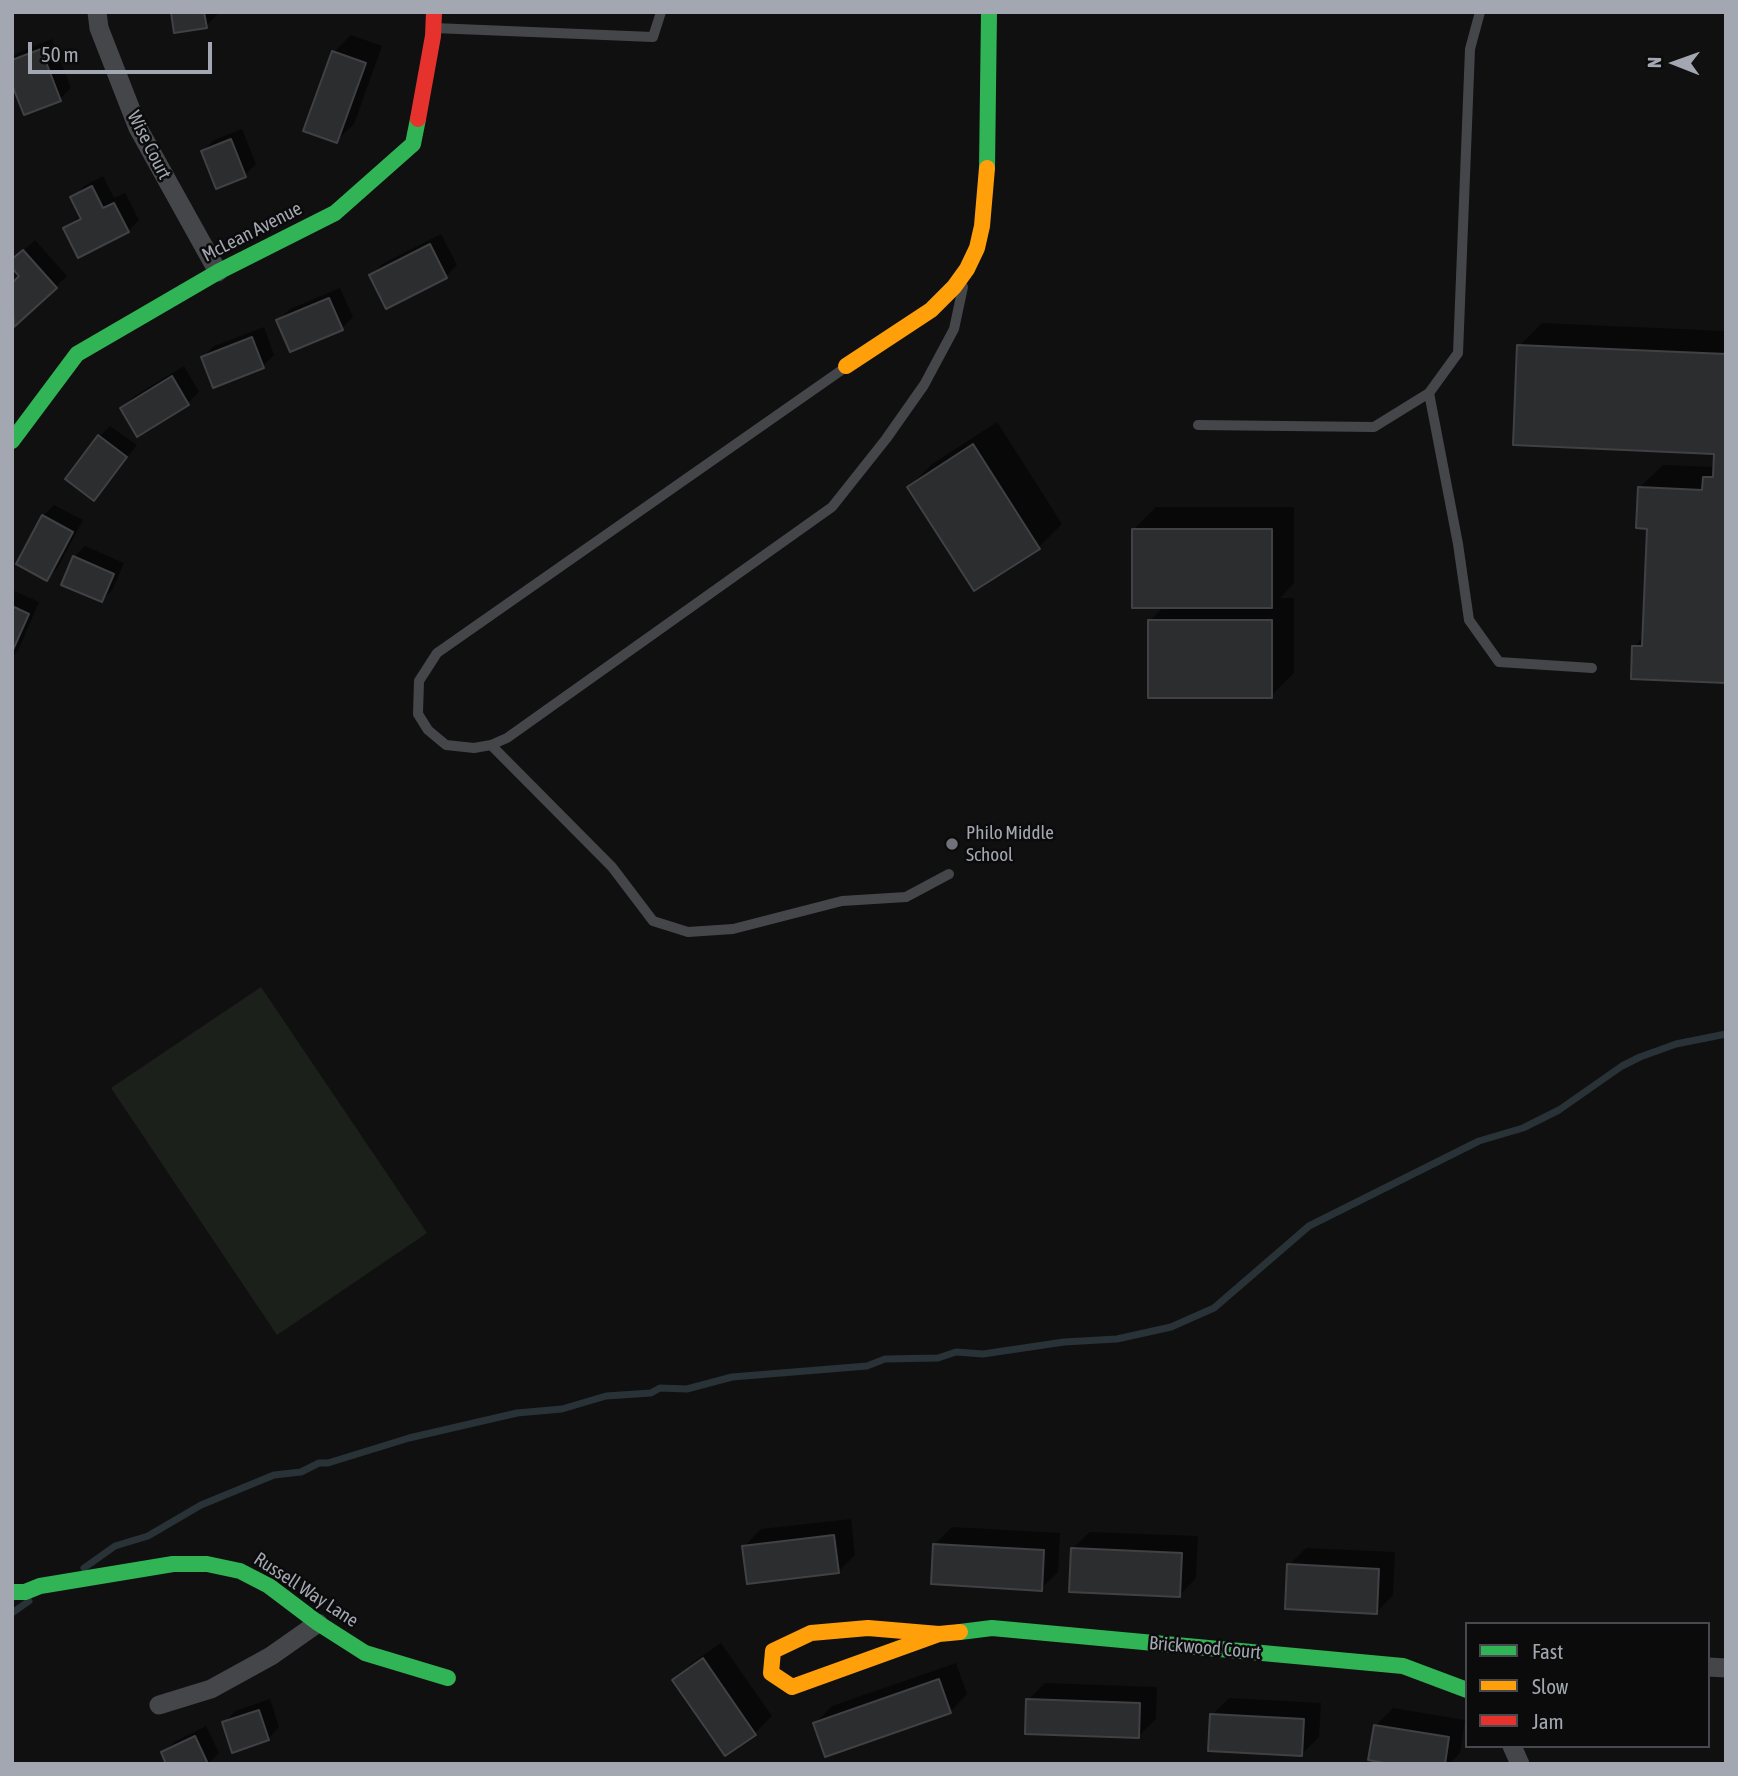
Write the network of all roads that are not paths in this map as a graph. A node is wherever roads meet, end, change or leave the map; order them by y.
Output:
1 (97, 12) edge
2 (661, 12) edge
3 (989, 12) edge
4 (1480, 12) edge
5 (434, 20) edge
6 (967, 269) junction
7 (218, 272) junction
8 (846, 366) joint
9 (1429, 393) junction
10 (1198, 425) dead end
11 (13, 437) edge
12 (1592, 668) dead end
13 (491, 745) junction
14 (949, 874) dead end
15 (12, 1592) edge
16 (317, 1623) junction
17 (939, 1634) junction
18 (448, 1678) dead end
19 (1465, 1689) edge
20 (159, 1705) dead end
21 (1513, 1748) edge
22 (1520, 1764) edge

1 - 7 street, Wise Court
2 - 5 lane
3 - 6 street
4 - 9 lane
5 - 7 street, McLean Avenue
6 - 8 street
6 - 13 lane
7 - 11 street, McLean Avenue
8 - 13 lane
9 - 10 lane
9 - 12 lane
13 - 14 lane
15 - 16 street, Russell Way Lane
16 - 18 street, Russell Way Lane
16 - 20 street
17 - 17 street, Brickwood Court
17 - 19 street, Brickwood Court
21 - 22 street

